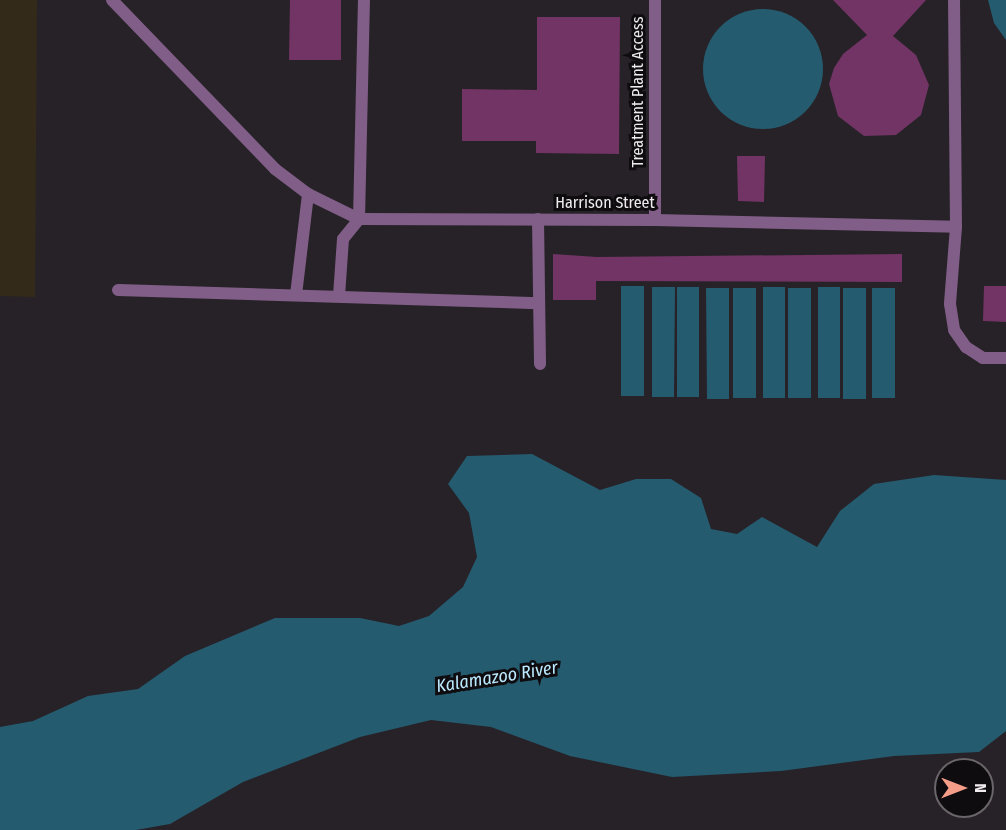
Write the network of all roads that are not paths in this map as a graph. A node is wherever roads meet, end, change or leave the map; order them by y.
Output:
1 (112, 0) edge
2 (364, 0) edge
3 (655, 0) edge
4 (954, 0) edge
5 (308, 194) junction
6 (359, 219) junction
7 (538, 219) junction
8 (655, 220) junction
9 (957, 227) junction
10 (118, 290) dead end
11 (296, 295) junction
12 (339, 296) junction
13 (539, 303) junction
14 (1006, 358) edge
15 (540, 364) dead end

1 - 5 lane, Harrison Street
2 - 6 lane
3 - 8 lane, Treatment Plant Access
4 - 9 lane
5 - 6 lane, Harrison Street
5 - 11 lane
6 - 7 lane, Harrison Street
6 - 12 lane
7 - 8 lane, Harrison Street
7 - 13 lane
8 - 9 lane, Harrison Street
9 - 14 lane
10 - 11 lane
11 - 12 lane
12 - 13 lane
13 - 15 lane

